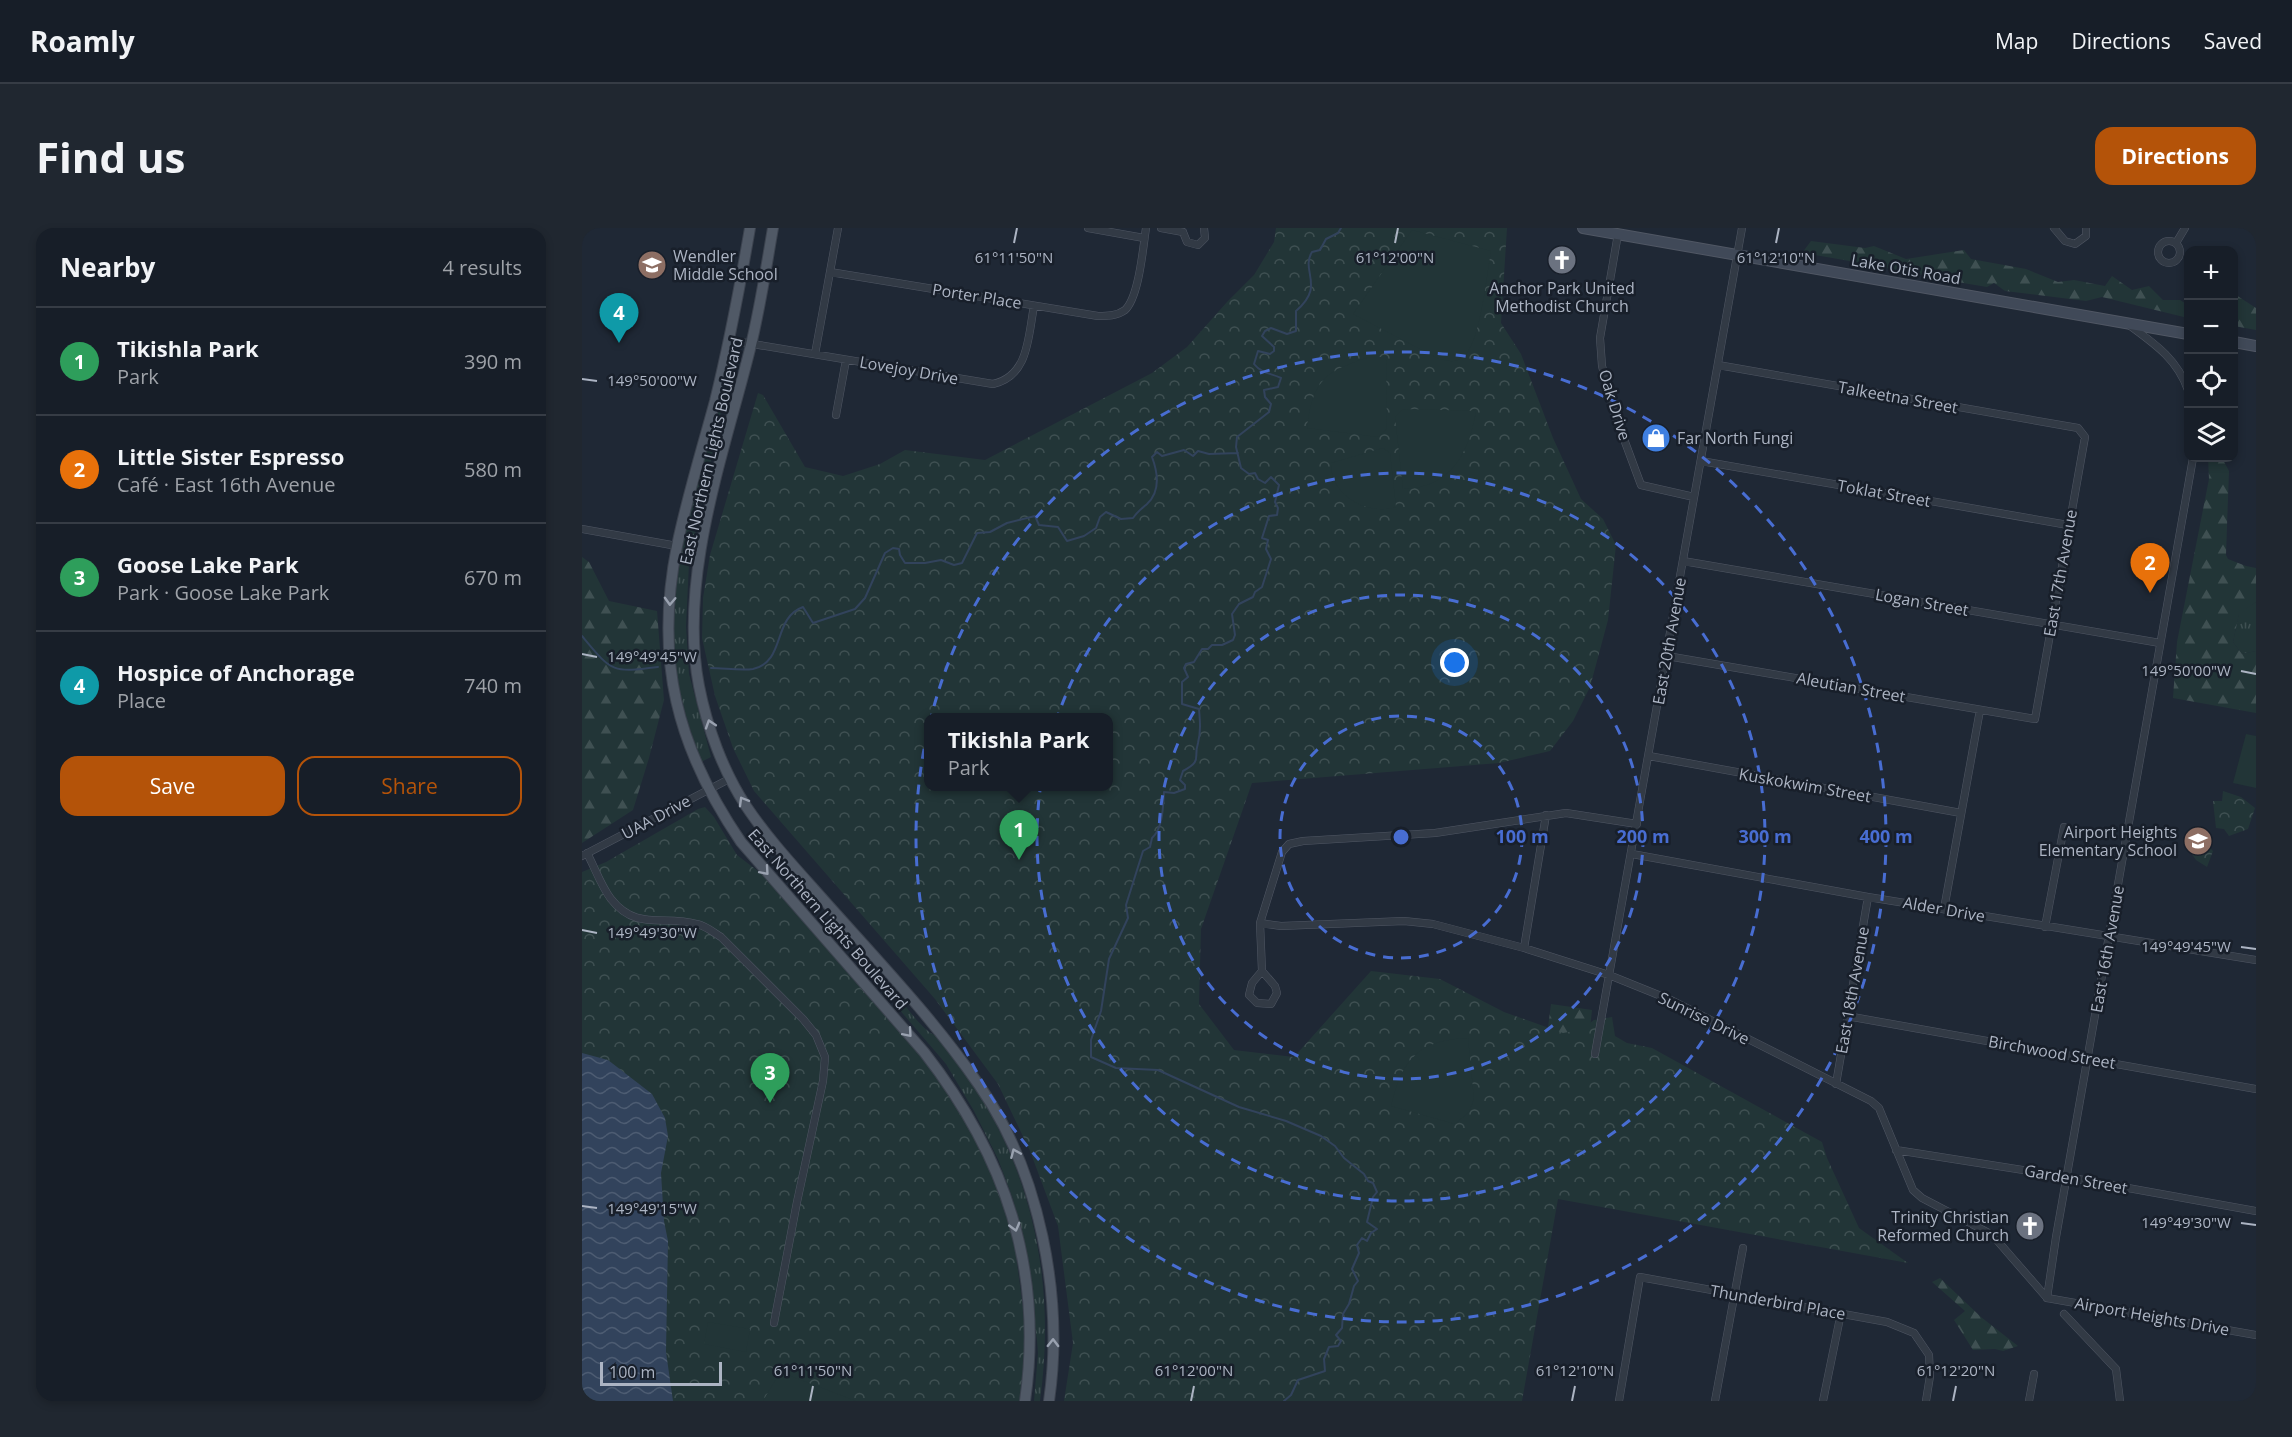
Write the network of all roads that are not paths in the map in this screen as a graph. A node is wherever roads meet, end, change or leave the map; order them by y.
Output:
1 (750, 228) edge
2 (773, 228) edge
3 (838, 228) edge
4 (1088, 228) edge
5 (1146, 228) edge
6 (1161, 228) edge
7 (1204, 228) edge
8 (1583, 228) edge
9 (1742, 228) edge
10 (2054, 228) edge
11 (2086, 228) edge
12 (2185, 228) edge
13 (1185, 230) edge
14 (1618, 234) junction
15 (1144, 238) junction
16 (2176, 243) dead end
17 (1737, 255) junction
18 (830, 272) junction
19 (1034, 306) junction
20 (2125, 323) junction
21 (2184, 333) edge
22 (729, 340) junction
23 (2238, 343) edge
24 (752, 344) junction
25 (2256, 346) edge
26 (815, 354) junction
27 (846, 360) junction
28 (1718, 365) junction
29 (2184, 380) edge
30 (836, 415) dead end
31 (2078, 428) joint
32 (1701, 461) junction
33 (2192, 462) edge
34 (1694, 496) junction
35 (2068, 525) junction
36 (582, 529) edge
37 (677, 546) junction
38 (1683, 561) junction
39 (2051, 624) junction
40 (2160, 644) junction
41 (1667, 656) junction
42 (1980, 710) junction
43 (2035, 719) joint
44 (1649, 756) junction
45 (731, 778) junction
46 (708, 789) junction
47 (1961, 813) junction
48 (1546, 815) junction
49 (1637, 824) junction
50 (2064, 827) dead end
51 (585, 854) edge
52 (1632, 854) junction
53 (1868, 897) junction
54 (1944, 909) junction
55 (1260, 923) junction
56 (2045, 927) junction
57 (2110, 936) junction
58 (1524, 948) junction
59 (2256, 960) edge
60 (1262, 970) junction
61 (1609, 975) junction
62 (1847, 1016) junction
63 (1595, 1054) dead end
64 (2088, 1058) junction
65 (1836, 1084) junction
66 (2256, 1089) edge
67 (1896, 1150) junction
68 (2067, 1177) junction
69 (2256, 1211) edge
70 (1743, 1248) dead end
71 (1734, 1294) junction
72 (2048, 1298) junction
73 (1840, 1313) junction
74 (2064, 1314) dead end
75 (774, 1323) dead end
76 (2256, 1335) edge
77 (2034, 1374) dead end
78 (1025, 1401) edge
79 (1049, 1401) edge
80 (1618, 1401) edge
81 (1715, 1401) edge
82 (1823, 1401) edge
83 (1926, 1401) edge
84 (2029, 1401) edge
85 (2120, 1401) edge

1 - 22 main road, East Northern Lights Boulevard
2 - 24 main road, East Northern Lights Boulevard
3 - 18 street
4 - 15 street
5 - 15 street
6 - 13 street
7 - 13 street
8 - 14 main road, Lake Otis Road
9 - 17 street, East 20th Avenue
10 - 11 street
12 - 16 street
14 - 17 main road, Lake Otis Road
14 - 34 street, Oak Drive
15 - 19 street, Porter Place
17 - 20 main road, Lake Otis Road
17 - 28 street, East 20th Avenue
18 - 19 street, Porter Place
18 - 26 street
19 - 27 street, Lovejoy Drive
20 - 21 main road, Lake Otis Road
20 - 29 street
22 - 24 street, Lovejoy Drive
22 - 37 main road, East Northern Lights Boulevard
23 - 25 main road
24 - 26 street, Lovejoy Drive
45 -> 24 main road, East Northern Lights Boulevard
26 - 27 street, Lovejoy Drive
27 - 30 street
28 - 31 street, Talkeetna Street
28 - 32 street, East 20th Avenue
31 - 35 street, East 17th Avenue
32 - 34 street, East 20th Avenue
32 - 35 street, Toklat Street
33 - 40 street, East 16th Avenue
34 - 38 street, East 20th Avenue
35 - 39 street, East 17th Avenue
36 - 37 street
37 -> 46 main road, East Northern Lights Boulevard
38 - 39 street, Logan Street
38 - 41 street, East 20th Avenue
39 - 40 street, Logan Street
39 - 43 street, East 17th Avenue
40 - 57 street, East 16th Avenue
41 - 42 street, Aleutian Street
41 - 44 street, East 20th Avenue
42 - 43 street, Aleutian Street
42 - 47 street
44 - 47 street, Kuskokwim Street
44 - 49 street, East 20th Avenue
45 - 46 street, UAA Drive
79 -> 45 main road, East Northern Lights Boulevard
46 - 51 street, UAA Drive
46 -> 78 main road, East Northern Lights Boulevard
47 - 54 street
48 - 49 street
48 - 55 street
48 - 58 street
49 - 52 street, East 20th Avenue
50 - 56 street
51 - 75 street
52 - 53 street, Alder Drive
52 - 61 street, East 20th Avenue
53 - 54 street, Alder Drive
53 - 62 street, East 18th Avenue
54 - 56 street, Alder Drive
55 - 58 street, Sunrise Drive
55 - 60 street
56 - 57 street, Alder Drive
57 - 59 street, Alder Drive
57 - 64 street, East 16th Avenue
58 - 61 street, Sunrise Drive
60 - 60 street
61 - 63 street, East 20th Avenue
61 - 65 street, Sunrise Drive
62 - 64 street, Birchwood Street
62 - 65 street, East 18th Avenue
64 - 66 street, Birchwood Street
64 - 68 street, East 16th Avenue
65 - 67 street, Sunrise Drive
67 - 68 street, Garden Street
67 - 72 street, Sunrise Drive
68 - 69 street, Garden Street
68 - 72 street, East 16th Avenue
70 - 71 street
71 - 73 street, Thunderbird Place
71 - 80 street, Thunderbird Place
71 - 81 street
72 - 76 street, Airport Heights Drive
73 - 82 street
73 - 83 street, Thunderbird Place
74 - 85 street
77 - 84 street

